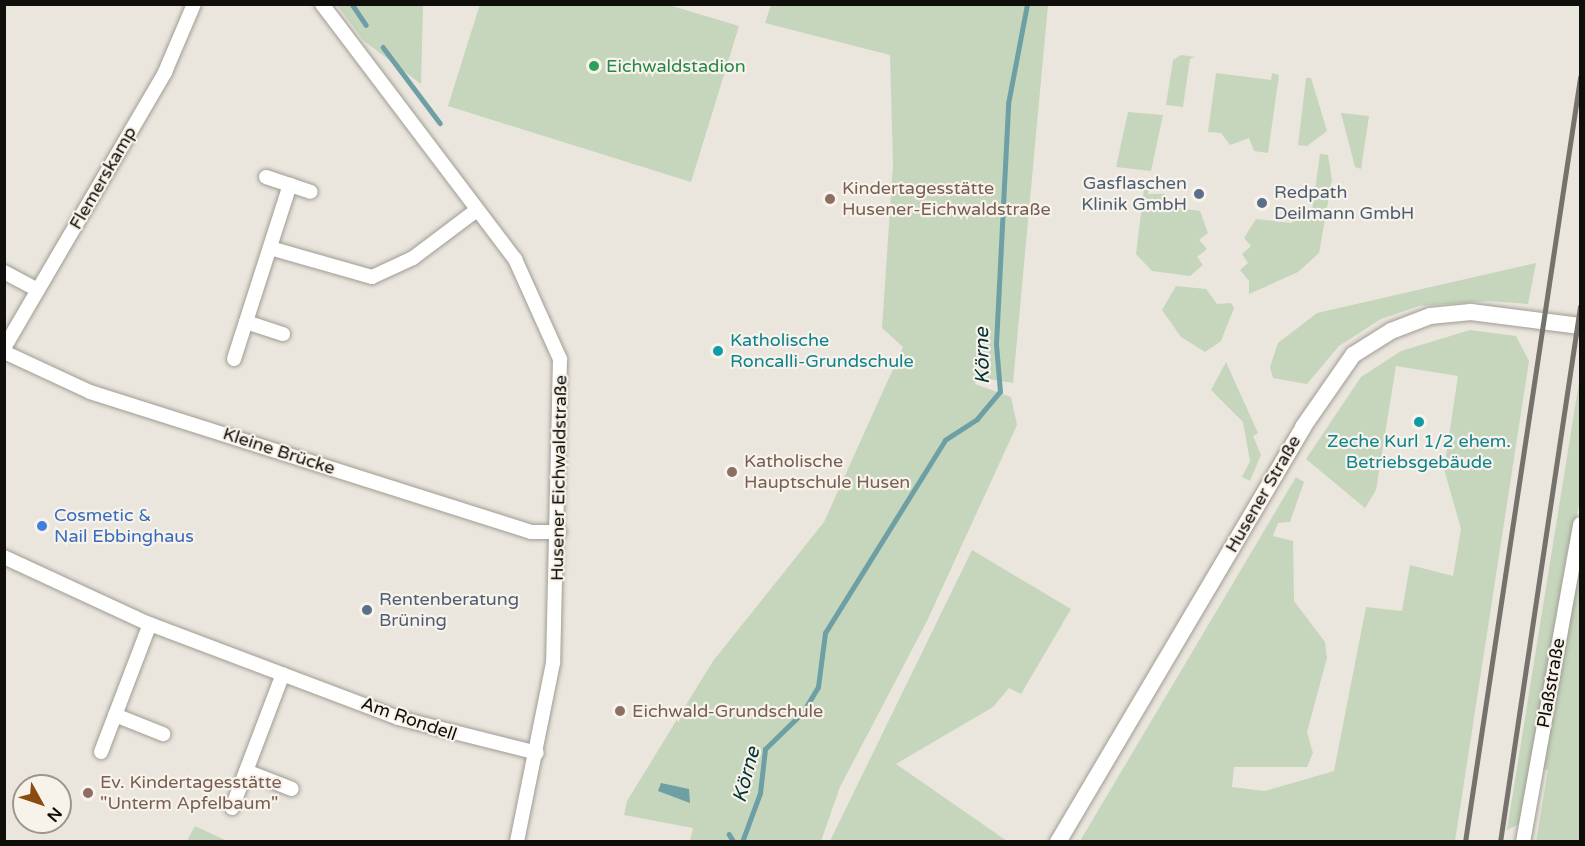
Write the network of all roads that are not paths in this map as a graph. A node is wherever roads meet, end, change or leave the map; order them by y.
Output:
1 (194, 4) edge
2 (322, 4) edge
3 (266, 177) dead end
4 (290, 185) junction
5 (311, 192) dead end
6 (477, 210) junction
7 (270, 248) junction
8 (4, 272) edge
9 (38, 290) junction
10 (246, 322) junction
11 (1581, 326) edge
12 (283, 334) dead end
13 (4, 350) edge
14 (234, 360) dead end
15 (1581, 524) edge
16 (559, 532) junction
17 (4, 558) edge
18 (150, 624) junction
19 (283, 674) junction
20 (115, 715) junction
21 (163, 734) dead end
22 (101, 752) dead end
23 (537, 753) junction
24 (246, 771) junction
25 (292, 789) dead end
26 (232, 807) dead end
27 (517, 842) edge
28 (1058, 842) edge
29 (1522, 842) edge

1 - 9 street, Flemerskamp
2 - 6 street, Husener Eichwaldstraße
3 - 4 street
4 - 5 street
4 - 7 street
6 - 7 street
6 - 16 street, Husener Eichwaldstraße
7 - 10 street
8 - 9 street
9 - 13 street, Flemerskamp
10 - 12 street
10 - 14 street
11 - 28 street, Husener Straße
13 - 16 street, Kleine Brücke
15 - 29 street, Plaßstraße
16 - 23 street, Husener Eichwaldstraße
17 - 18 street, Am Rondell
18 - 19 street, Am Rondell
18 - 20 street
19 - 23 street, Am Rondell
19 - 24 street
20 - 21 street
20 - 22 street
23 - 27 street, Husener Eichwaldstraße
24 - 25 street
24 - 26 street

